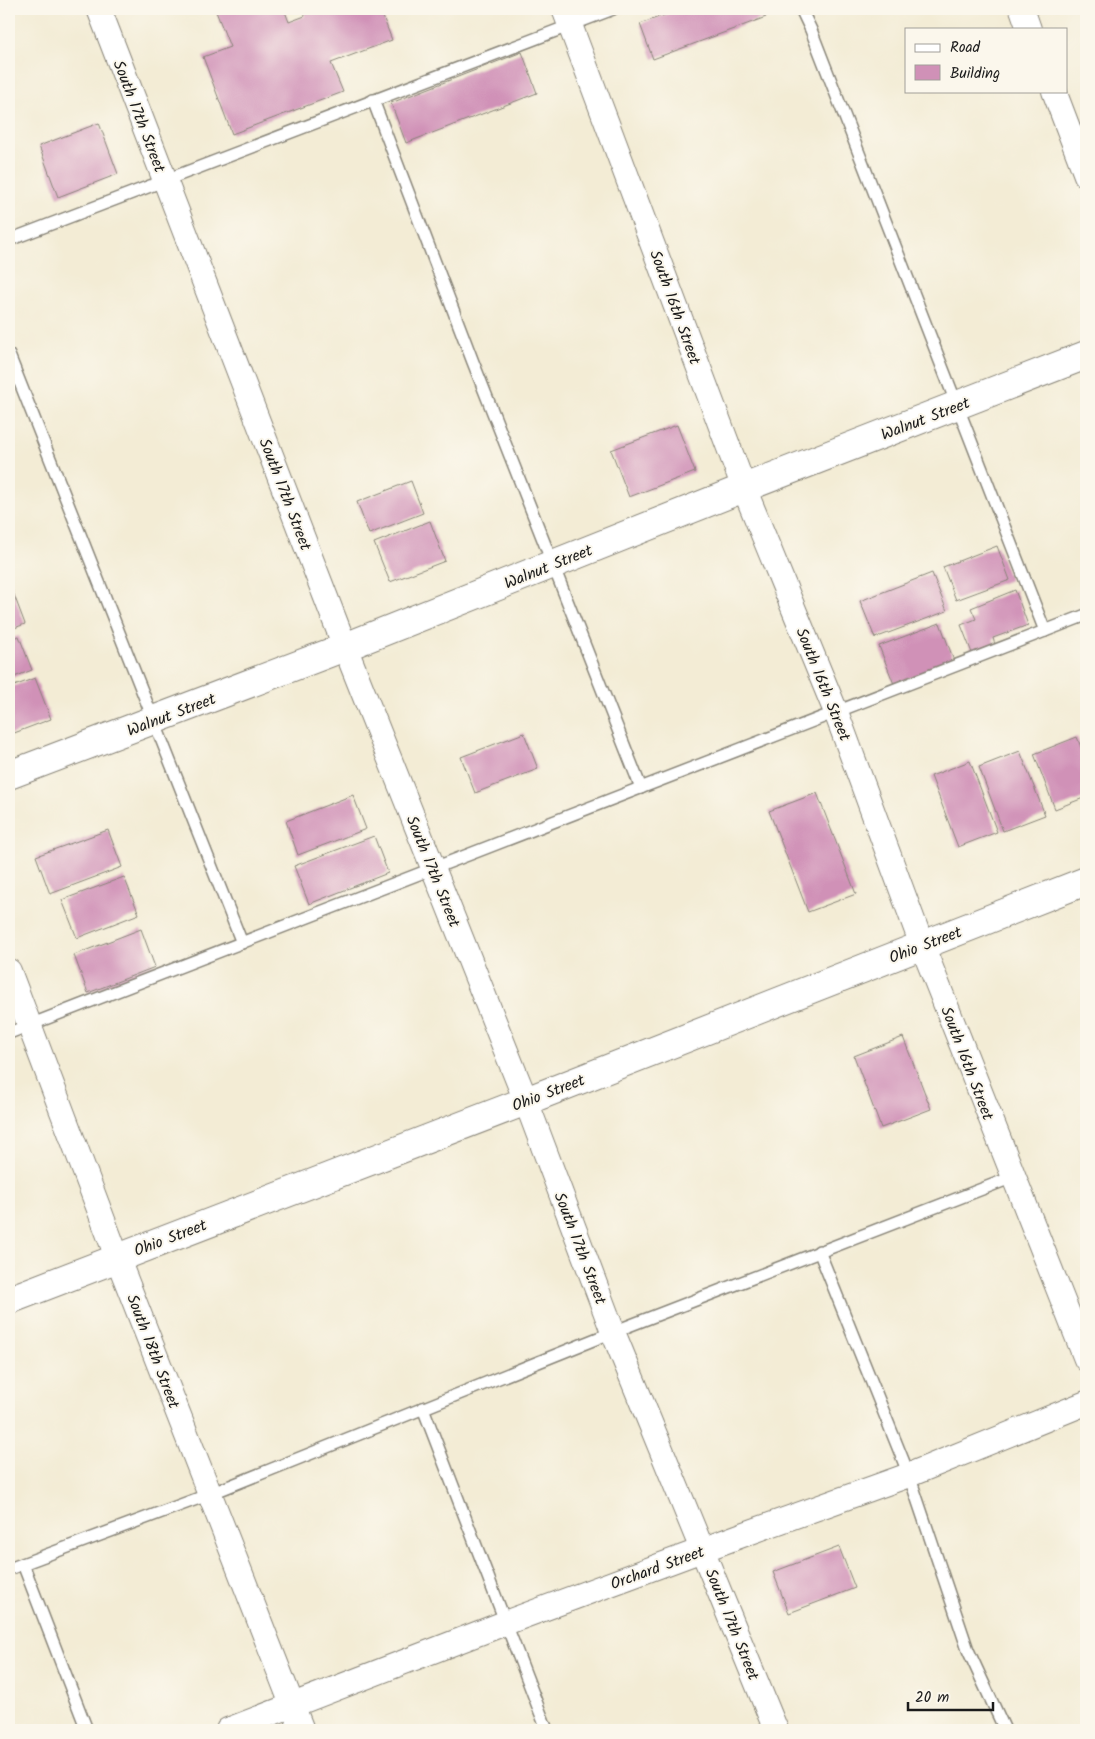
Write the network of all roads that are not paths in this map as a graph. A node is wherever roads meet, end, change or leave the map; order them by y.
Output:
1 (99, 9) edge
2 (613, 9) edge
3 (801, 9) edge
4 (1022, 9) edge
5 (567, 17) edge
6 (1029, 28) edge
7 (1054, 92) edge
8 (373, 100) junction
9 (1086, 175) edge
10 (164, 180) junction
11 (9, 240) edge
12 (9, 355) edge
13 (1086, 355) edge
14 (956, 406) junction
15 (744, 488) junction
16 (553, 565) junction
17 (1086, 615) edge
18 (1045, 631) junction
19 (345, 647) junction
20 (836, 712) junction
21 (154, 720) junction
22 (9, 775) edge
23 (641, 788) junction
24 (433, 868) junction
25 (1086, 881) edge
26 (242, 943) junction
27 (922, 945) junction
28 (9, 971) edge
29 (19, 1029) edge
30 (526, 1101) junction
31 (1013, 1177) junction
32 (819, 1251) junction
33 (117, 1257) junction
34 (9, 1300) edge
35 (613, 1332) junction
36 (1086, 1359) edge
37 (1086, 1404) edge
38 (423, 1408) junction
39 (909, 1475) junction
40 (210, 1494) junction
41 (703, 1550) junction
42 (23, 1564) junction
43 (9, 1569) edge
44 (505, 1623) junction
45 (292, 1705) junction
46 (86, 1730) edge
47 (228, 1730) edge
48 (302, 1730) edge
49 (547, 1730) edge
50 (776, 1730) edge
51 (1005, 1730) edge

1 - 10 street, South 17th Street
2 - 5 lane
3 - 14 lane
4 - 6 street
5 - 8 lane
5 - 15 street, South 16th Street
7 - 9 street
8 - 10 lane
8 - 16 lane
10 - 11 lane
10 - 19 street, South 17th Street
12 - 21 lane
13 - 14 street, Walnut Street
14 - 15 street, Walnut Street
14 - 18 lane
15 - 16 street, Walnut Street
15 - 20 street, South 16th Street
16 - 19 street, Walnut Street
16 - 23 lane
17 - 18 lane
18 - 20 lane
19 - 21 street, Walnut Street
19 - 24 street, South 17th Street
20 - 23 lane
20 - 27 street, South 16th Street
21 - 22 street, Walnut Street
21 - 26 lane
23 - 24 lane
24 - 26 lane
24 - 30 street, South 17th Street
25 - 27 street, Ohio Street
26 - 29 lane
27 - 30 street, Ohio Street
27 - 31 street, South 16th Street
28 - 29 street, South 18th Street
29 - 33 street, South 18th Street
30 - 33 street, Ohio Street
30 - 35 street, South 17th Street
31 - 32 lane
31 - 36 street, South 16th Street
32 - 35 lane
32 - 39 lane
33 - 34 street, Ohio Street
33 - 40 street, South 18th Street
35 - 38 lane
35 - 41 street, South 17th Street
37 - 39 street, Orchard Street
38 - 40 lane
38 - 44 lane
39 - 41 street, Orchard Street
39 - 51 lane
40 - 42 lane
40 - 45 street, South 18th Street
41 - 44 street, Orchard Street
41 - 50 street, South 17th Street
42 - 43 lane
42 - 46 lane
44 - 45 street, Orchard Street
44 - 49 lane
45 - 47 street, Orchard Street
45 - 48 street, South 18th Street

